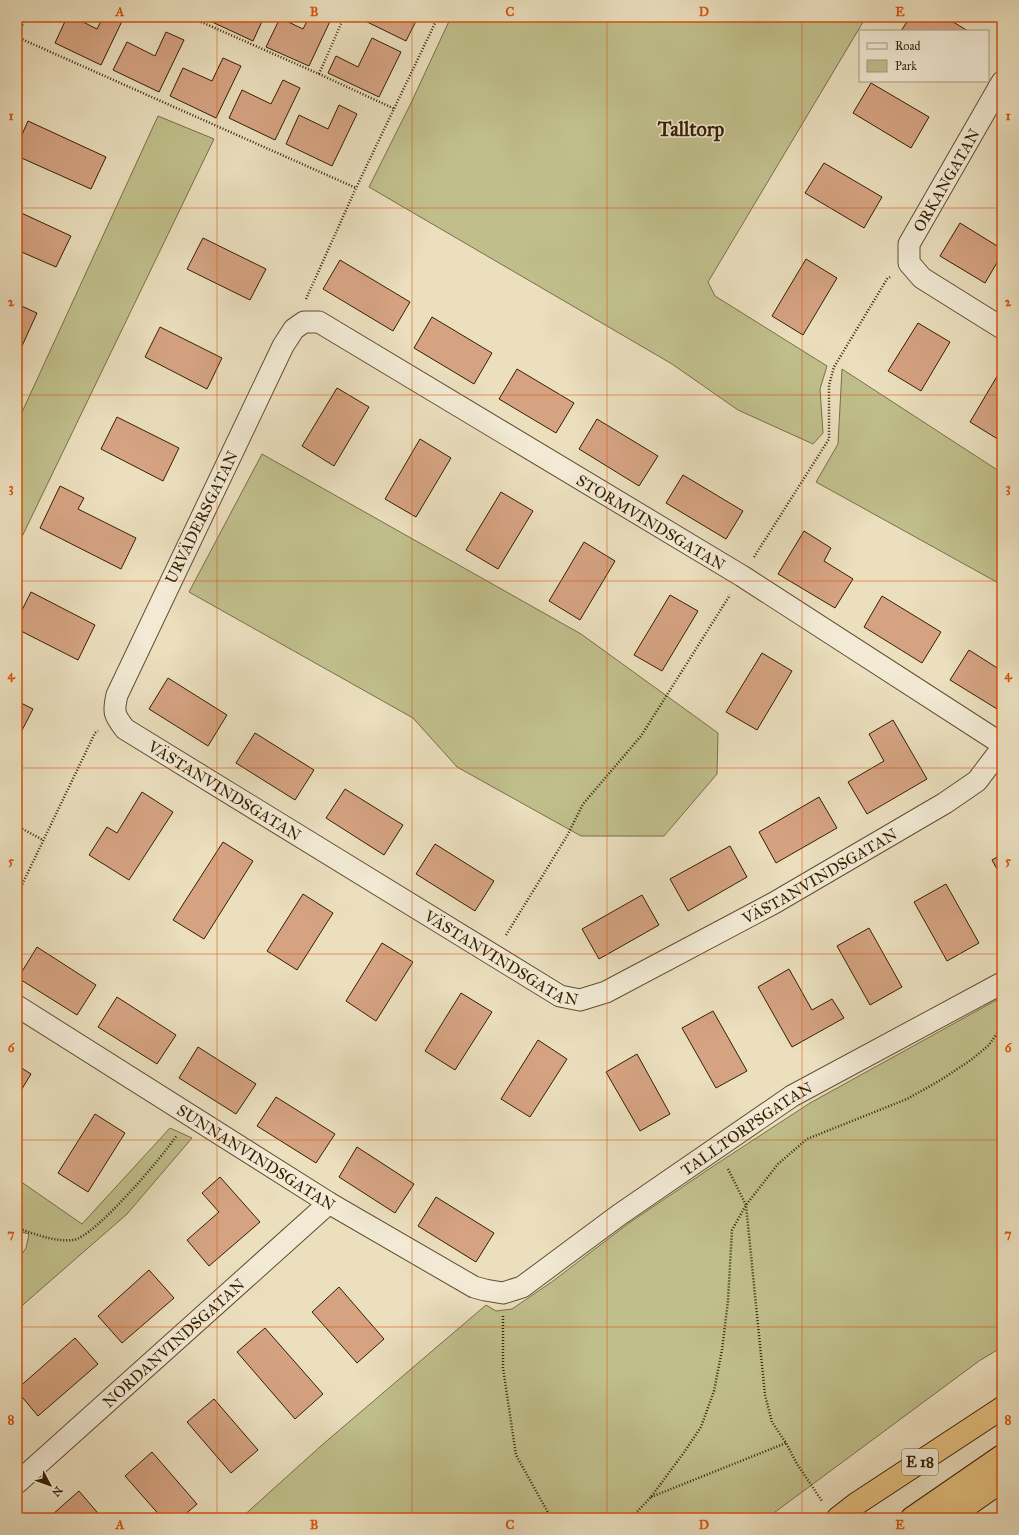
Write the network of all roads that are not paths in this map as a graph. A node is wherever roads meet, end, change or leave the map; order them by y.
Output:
1 (1002, 82) edge
2 (299, 326) joint
3 (1002, 328) edge
4 (115, 713) joint
5 (1002, 744) edge
6 (1002, 748) edge
7 (1002, 983) edge
8 (17, 1006) edge
9 (329, 1203) junction
10 (502, 1292) joint
11 (1002, 1408) edge
12 (1002, 1456) edge
13 (1002, 1481) edge
14 (17, 1483) edge
15 (832, 1512) edge
16 (912, 1518) edge
17 (949, 1518) edge

1 - 3 street, ORKANGATAN
2 - 4 street, URVÄDERSGATAN
2 - 5 street, STORMVINDSGATAN
4 - 6 street, VÄSTANVINDSGATAN
7 - 10 street, TALLTORPSGATAN
8 - 9 street, SUNNANVINDSGATAN
9 - 10 street, SUNNANVINDSGATAN
9 - 14 street, NORDANVINDSGATAN
11 - 15 highway, E 18
12 - 16 highway, E 18
13 - 17 highway

